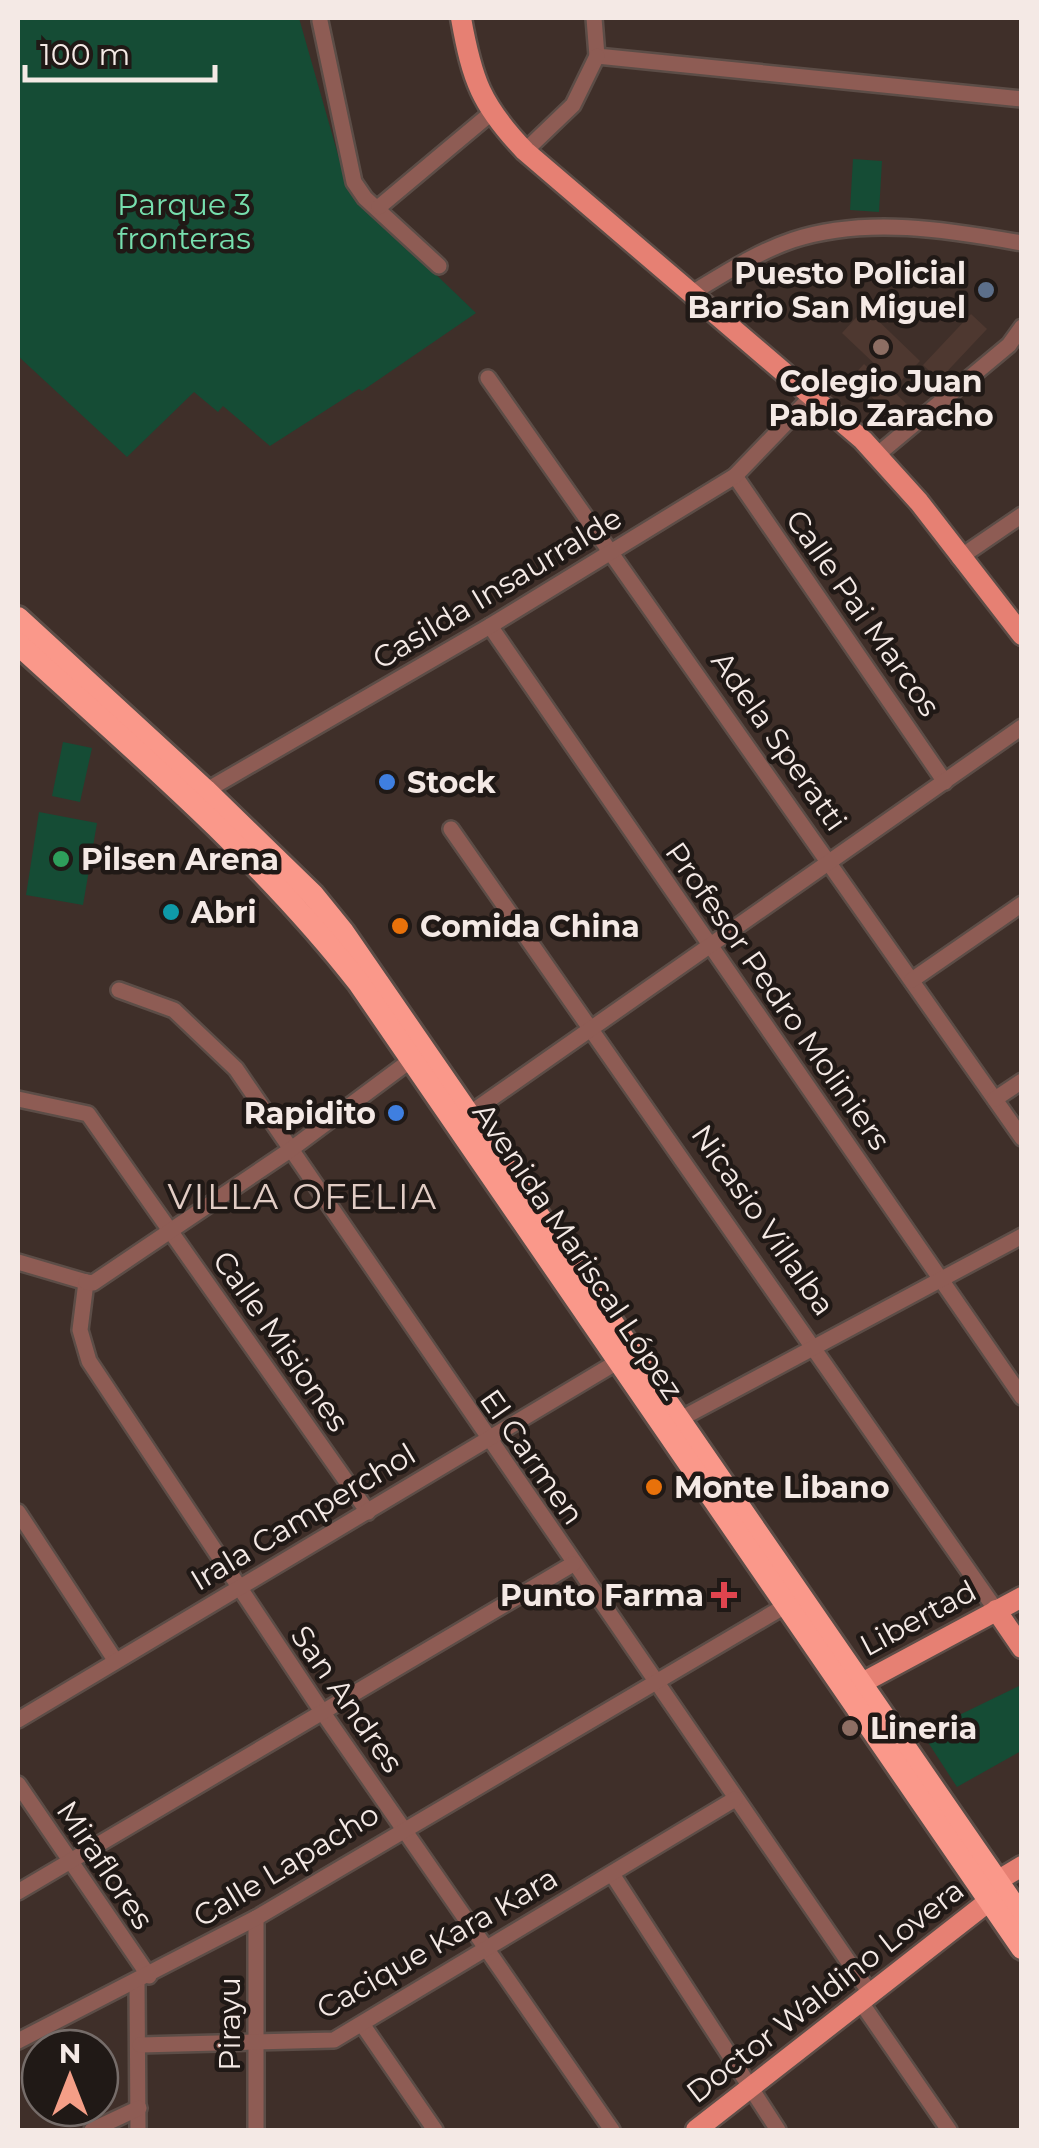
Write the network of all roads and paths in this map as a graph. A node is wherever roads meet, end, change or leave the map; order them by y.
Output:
1 (460, 18) edge
2 (594, 18) edge
3 (320, 21) dead end
4 (597, 56) junction
5 (1022, 99) edge
6 (490, 114) junction
7 (525, 151) junction
8 (379, 207) junction
9 (1022, 242) edge
10 (439, 266) dead end
11 (692, 294) junction
12 (1022, 327) edge
13 (488, 378) dead end
14 (812, 396) junction
15 (877, 455) junction
16 (734, 476) junction
17 (1022, 515) edge
18 (611, 552) junction
19 (960, 558) junction
20 (490, 626) junction
21 (18, 629) edge
22 (1022, 635) edge
23 (1022, 726) edge
24 (945, 782) junction
25 (198, 796) junction
26 (451, 828) dead end
27 (831, 862) junction
28 (1022, 904) edge
29 (710, 946) junction
30 (912, 980) junction
31 (119, 990) dead end
32 (592, 1024) junction
33 (418, 1056) junction
34 (1022, 1081) edge
35 (18, 1099) edge
36 (995, 1099) junction
37 (462, 1118) junction
38 (1022, 1138) edge
39 (290, 1150) junction
40 (170, 1231) junction
41 (1022, 1236) edge
42 (18, 1262) edge
43 (939, 1279) junction
44 (86, 1282) junction
45 (814, 1346) junction
46 (617, 1362) junction
47 (1022, 1396) edge
48 (671, 1424) junction
49 (487, 1441) junction
50 (18, 1512) edge
51 (368, 1512) junction
52 (572, 1564) junction
53 (238, 1588) junction
54 (1022, 1596) edge
55 (785, 1606) junction
56 (996, 1610) junction
57 (1022, 1648) edge
58 (115, 1660) junction
59 (657, 1684) junction
60 (852, 1688) junction
61 (320, 1710) junction
62 (18, 1720) edge
63 (18, 1784) edge
64 (735, 1799) junction
65 (403, 1828) junction
66 (67, 1860) junction
67 (1022, 1866) edge
68 (612, 1874) junction
69 (18, 1892) edge
70 (992, 1893) junction
71 (1022, 1917) edge
72 (256, 1918) junction
73 (1022, 1948) edge
74 (484, 1950) junction
75 (143, 1980) junction
76 (865, 1997) junction
77 (362, 2024) junction
78 (256, 2040) junction
79 (18, 2042) edge
80 (140, 2045) junction
81 (751, 2088) junction
82 (138, 2108) junction
83 (92, 2130) edge
84 (138, 2130) edge
85 (256, 2130) edge
86 (435, 2130) edge
87 (612, 2130) edge
88 (696, 2130) edge
89 (778, 2130) edge
90 (949, 2130) edge

1 - 6 main road
2 - 4 street
3 - 8 street
4 - 5 street
4 - 7 street
6 - 7 main road
6 - 8 street
7 - 11 main road
8 - 10 street
9 - 11 street
11 - 14 main road
12 - 15 street
13 - 18 street, Adela Speratti
14 - 15 main road
14 - 16 street, Casilda Insaurralde
15 - 19 main road
16 - 18 street, Casilda Insaurralde
16 - 24 street, Calle Pai Marcos
17 - 19 street
18 - 20 street, Casilda Insaurralde
18 - 27 street, Adela Speratti
19 - 22 main road
20 - 25 street, Casilda Insaurralde
20 - 29 street, Profesor Pedro Moliniers
21 - 25 highway, Avenida Mariscal López
23 - 24 street
24 - 27 street
25 - 33 highway, Avenida Mariscal López
26 - 32 street, Nicasio Villalba
27 - 29 street
27 - 30 street, Adela Speratti
28 - 30 street
29 - 32 street
29 - 43 street, Profesor Pedro Moliniers
30 - 36 street, Adela Speratti
31 - 39 street, El Carmen
32 - 37 street
32 - 45 street, Nicasio Villalba
33 - 37 highway, Avenida Mariscal López
33 - 39 street
34 - 36 street
35 - 40 street, Calle Misiones
36 - 38 street, Adela Speratti
37 - 46 highway, Avenida Mariscal López
37 - 48 highway, Avenida Mariscal López
39 - 40 street
39 - 49 street, El Carmen
40 - 44 street
40 - 51 street, Calle Misiones
41 - 43 street
42 - 44 street
43 - 45 street
43 - 47 street, Profesor Pedro Moliniers
44 - 53 street, San Andres
45 - 48 street
45 - 56 street, Nicasio Villalba
46 - 48 highway, Avenida Mariscal López
46 - 49 street, Irala Camperchol
48 - 55 highway, Avenida Mariscal López
48 - 60 highway, Avenida Mariscal López
49 - 51 street, Irala Camperchol
49 - 52 street, El Carmen
50 - 58 street
51 - 53 street, Irala Camperchol
52 - 59 street, El Carmen
52 - 61 street
53 - 58 street, Irala Camperchol
53 - 61 street, San Andres
54 - 56 main road, Libertad
55 - 59 street, Calle Lapacho
55 - 60 highway, Avenida Mariscal López
56 - 57 main road, Nicasio Villalba
56 - 60 main road, Libertad
58 - 62 street, Irala Camperchol
59 - 64 street, El Carmen
59 - 65 street, Calle Lapacho
60 - 70 highway, Avenida Mariscal López
61 - 65 street, San Andres
61 - 66 street
63 - 66 street, Miraflores
64 - 68 street, Cacique Kara Kara
64 - 76 street, El Carmen
65 - 72 street, Calle Lapacho
65 - 74 street, San Andres
66 - 69 street
66 - 75 street, Miraflores
67 - 70 main road, Doctor Waldino Lovera
68 - 74 street, Cacique Kara Kara
68 - 81 street
70 - 71 highway, Avenida Mariscal López
70 - 73 highway, Avenida Mariscal López
70 - 76 main road, Doctor Waldino Lovera
72 - 75 street, Calle Lapacho
72 - 78 street, Pirayu
74 - 77 street, Cacique Kara Kara
74 - 87 street, San Andres
75 - 79 street, Calle Lapacho
75 - 80 street
76 - 81 main road, Doctor Waldino Lovera
76 - 90 street, El Carmen
77 - 78 street, Cacique Kara Kara
77 - 86 street
78 - 80 street, Cacique Kara Kara
78 - 85 street, Pirayu
80 - 82 street
81 - 88 main road, Doctor Waldino Lovera
81 - 89 street
82 - 83 street
82 - 84 street

